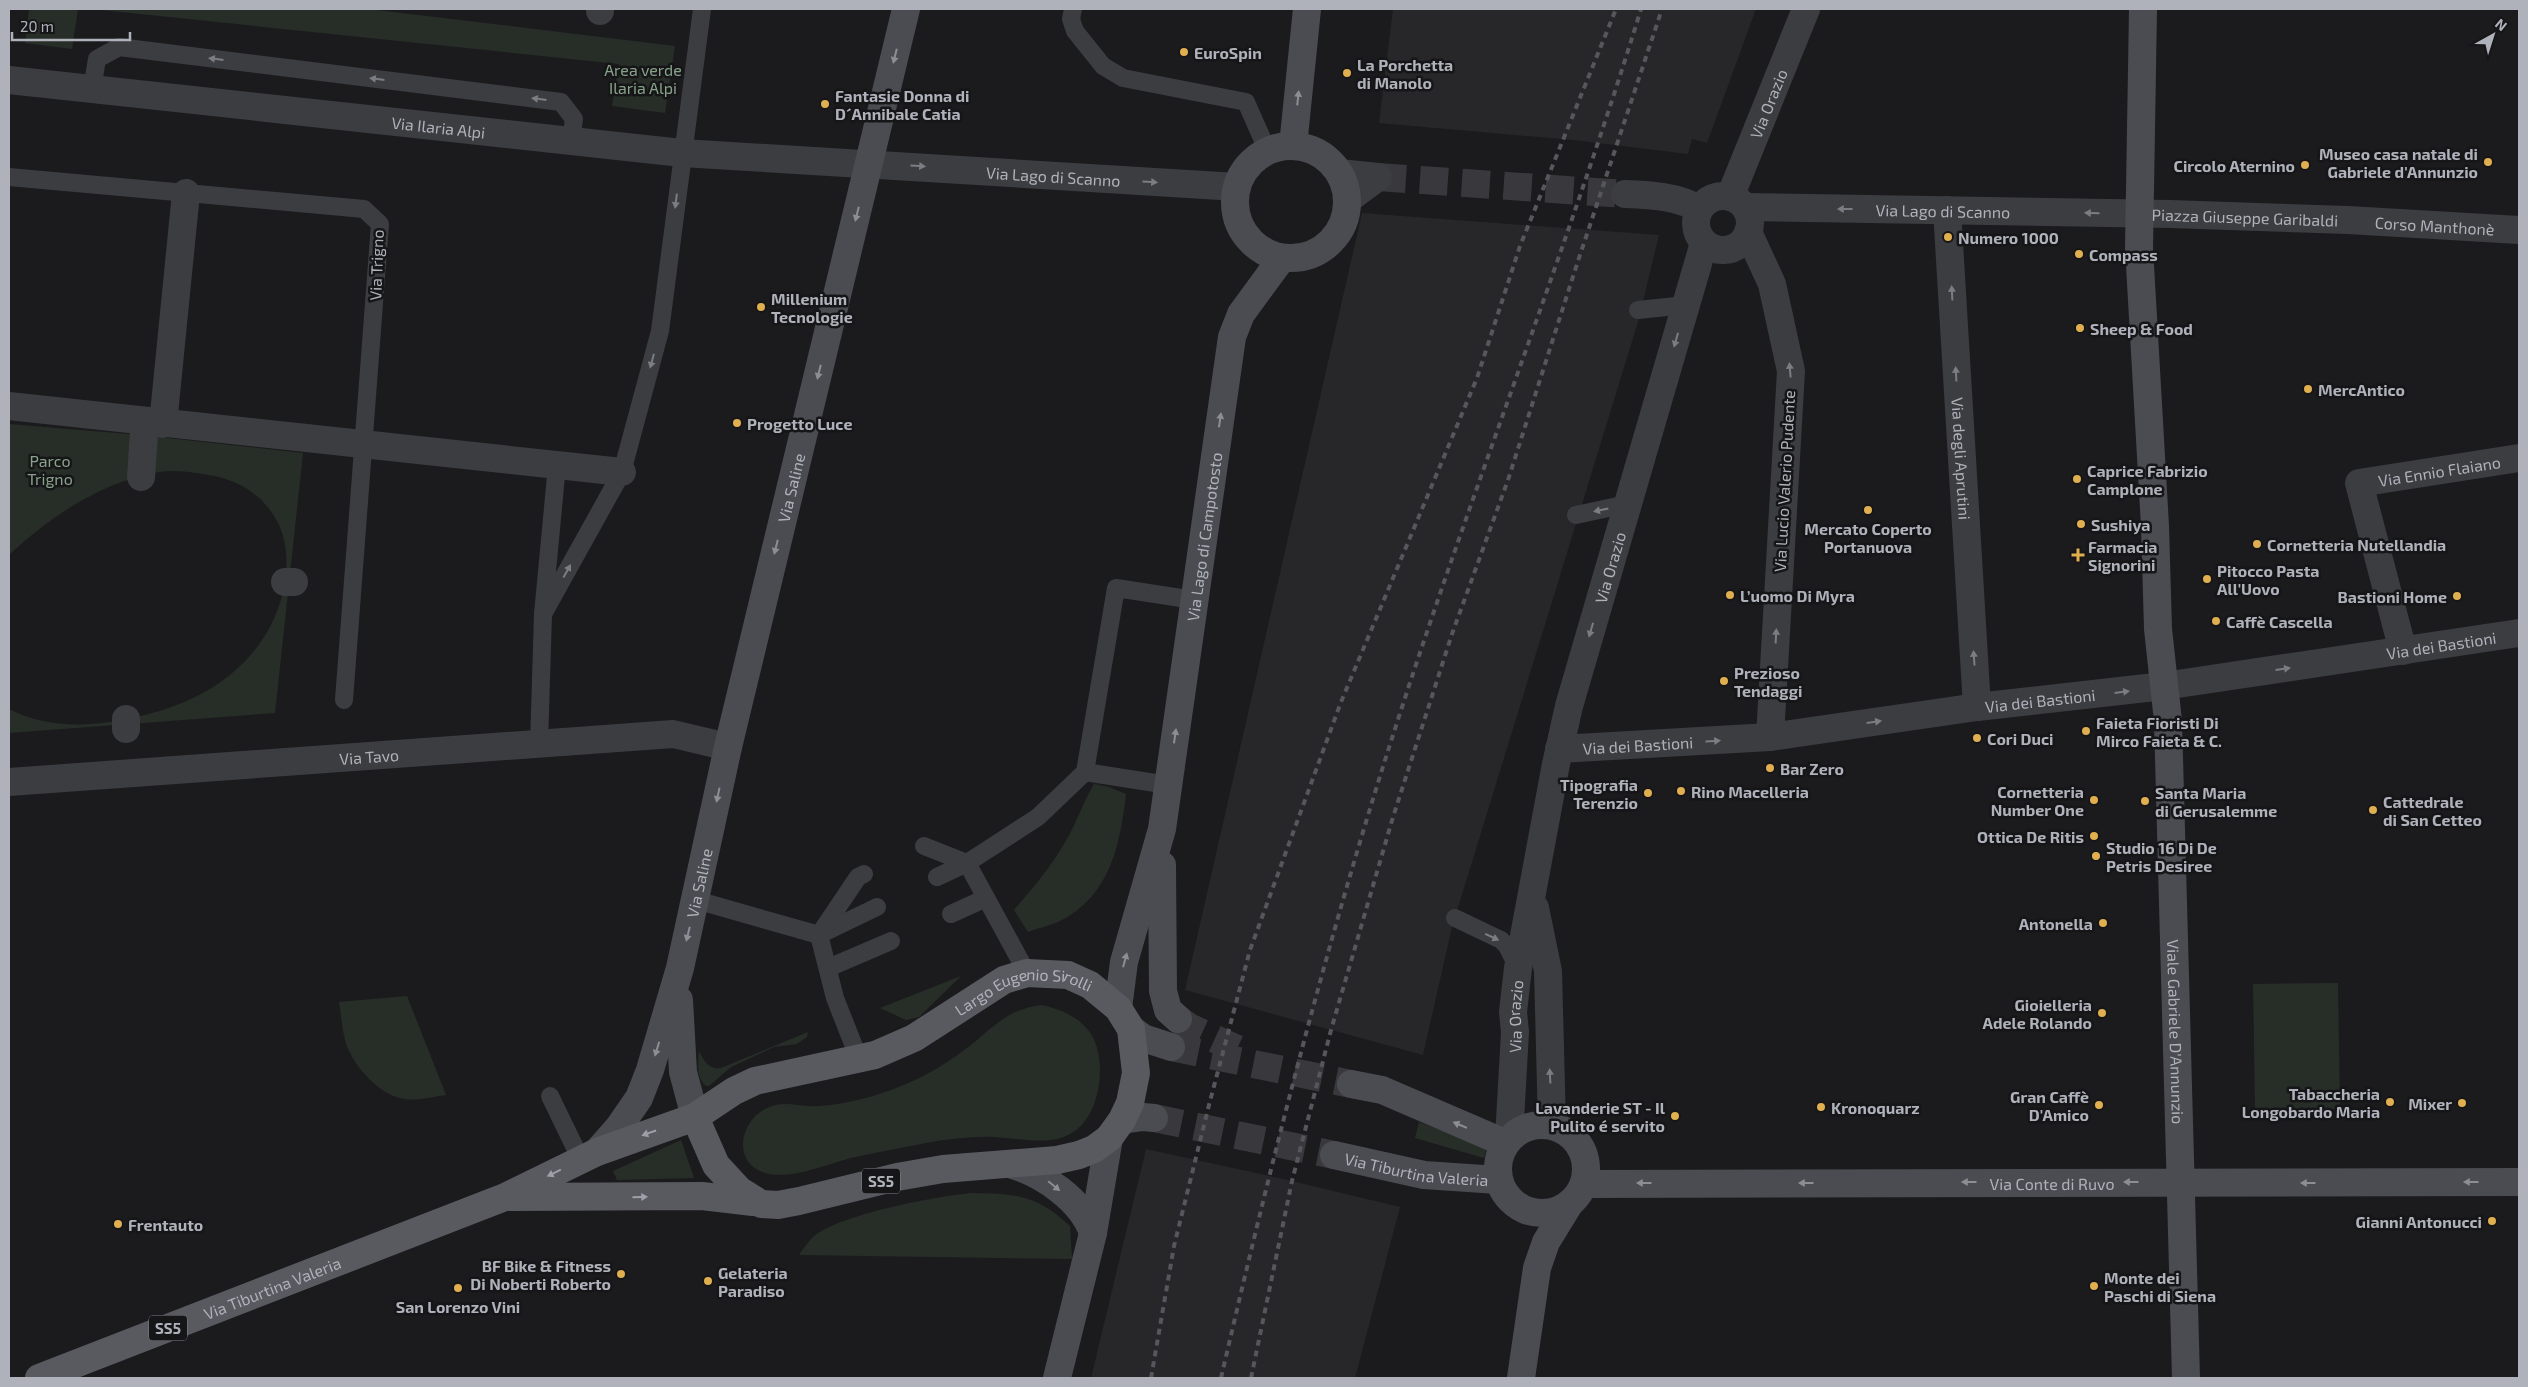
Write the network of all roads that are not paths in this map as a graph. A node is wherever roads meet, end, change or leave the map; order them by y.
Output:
1 (702, 9) edge
2 (906, 9) edge
3 (1073, 9) edge
4 (1307, 9) edge
5 (1806, 9) edge
6 (2143, 9) edge
7 (9, 80) edge
8 (92, 89) junction
9 (571, 141) junction
10 (1280, 149) junction
11 (682, 153) junction
12 (869, 163) junction
13 (9, 177) edge
14 (1237, 187) junction
15 (186, 193) junction
16 (1625, 194) tunnel mouth
17 (1699, 209) junction
18 (1946, 210) junction
19 (1741, 212) junction
20 (2140, 215) junction
21 (2350, 221) joint
22 (2519, 230) edge
23 (1704, 242) junction
24 (1282, 258) junction
25 (1686, 305) junction
26 (1638, 310) dead end
27 (9, 406) edge
28 (154, 428) junction
29 (364, 446) junction
30 (2519, 458) edge
31 (556, 465) junction
32 (622, 472) junction
33 (140, 477) dead end
34 (1627, 504) junction
35 (1576, 515) dead end
36 (1194, 600) junction
37 (543, 614) junction
38 (2519, 633) edge
39 (2403, 651) junction
40 (2164, 686) junction
41 (344, 700) dead end
42 (1977, 707) junction
43 (1770, 737) junction
44 (539, 745) junction
45 (728, 747) junction
46 (1559, 749) junction
47 (1085, 772) junction
48 (9, 782) edge
49 (1168, 785) junction
50 (1162, 829) junction
51 (924, 846) dead end
52 (966, 863) junction
53 (864, 874) dead end
54 (937, 878) dead end
55 (1532, 894) junction
56 (986, 898) junction
57 (696, 900) junction
58 (877, 907) dead end
59 (952, 914) dead end
60 (1455, 918) dead end
61 (818, 934) junction
62 (891, 941) dead end
63 (680, 968) junction
64 (828, 968) junction
65 (1518, 968) junction
66 (1027, 973) junction
67 (1124, 1018) junction
68 (1178, 1019) tunnel mouth
69 (1171, 1047) tunnel mouth
70 (859, 1059) junction
71 (1351, 1084) tunnel mouth
72 (550, 1096) dead end
73 (695, 1117) junction
74 (1154, 1118) tunnel mouth
75 (1552, 1125) junction
76 (1116, 1129) junction
77 (1507, 1141) junction
78 (1334, 1155) tunnel mouth
79 (589, 1156) junction
80 (1010, 1164) junction
81 (1498, 1180) junction
82 (2180, 1182) junction
83 (2519, 1182) edge
84 (1577, 1193) junction
85 (505, 1197) junction
86 (754, 1202) junction
87 (1520, 1207) junction
88 (1093, 1233) junction
89 (1537, 1268) junction
90 (39, 1378) edge
91 (1057, 1378) edge
92 (1522, 1378) edge
93 (2186, 1378) edge

1 - 11 lane
2 -> 12 main road, Via Saline
3 - 10 lane
10 -> 4 main road
5 - 19 street, Via Orazio
6 - 20 main road, Piazza Giuseppe Garibaldi
7 - 8 street, Via Ilaria Alpi
8 - 9 street, Via Ilaria Alpi
9 -> 8 lane
9 - 11 street, Via Ilaria Alpi
10 - 14 main road
10 - 24 main road
11 - 12 street, Via Ilaria Alpi
11 -> 32 lane
12 -> 14 street, Via Lago di Scanno
12 -> 45 main road, Via Saline
13 - 15 lane, Via Trigno
14 - 24 main road
15 - 28 street
15 - 29 lane, Via Trigno
16 - 17 street
17 - 19 street
17 - 23 street
18 -> 19 street, Via Lago di Scanno
20 -> 18 street, Via Lago di Scanno
42 -> 18 street, Via degli Aprutini
19 - 23 street
43 -> 19 street, Via Lucio Valerio Pudente
20 - 21 street, Piazza Giuseppe Garibaldi
20 - 40 main road, Piazza Giuseppe Garibaldi
21 - 22 street, Corso Manthonè
23 - 25 street, Via Orazio
36 -> 24 main road, Via Lago di Campotosto
25 - 26 lane
25 -> 34 street, Via Orazio
27 - 28 street
28 - 29 street
28 - 33 street
29 - 31 street
29 - 41 lane
30 - 39 street, Via Ennio Flaiano
31 - 32 street
31 - 37 lane
37 -> 32 lane
34 -> 35 lane
34 -> 46 street, Via Orazio
36 - 47 lane
49 -> 36 main road, Via Lago di Campotosto
37 - 44 lane
38 - 39 street, Via dei Bastioni
40 -> 39 street, Via dei Bastioni
42 -> 40 street, Via dei Bastioni
40 - 82 main road, Viale Gabriele D'Annunzio
43 -> 42 street, Via dei Bastioni
46 -> 43 street, Via dei Bastioni
44 - 45 street, Via Tavo
44 - 48 street, Via Tavo
45 -> 57 main road, Via Saline
46 - 55 street, Via Orazio
47 - 49 lane
47 - 52 lane
49 - 50 main road, Via Lago di Campotosto
67 -> 50 main road, Via Lago di Campotosto
50 - 68 main road, Via Lago di Campotosto
51 - 52 lane
52 - 54 lane
52 - 56 lane
53 - 61 lane
55 - 65 street, Via Orazio
75 -> 55 street, Via Orazio
56 - 59 lane
56 - 66 lane
57 - 61 lane
57 -> 63 main road, Via Saline
58 - 61 lane
60 -> 65 lane
61 - 64 lane
62 - 64 lane
63 - 73 main road, Via Saline
63 -> 79 main road, Via Saline
64 - 70 lane
65 - 77 street, Via Orazio
66 - 67 main road, Largo Eugenio Sirolli / SS5
66 - 70 main road, Largo Eugenio Sirolli / SS5
67 - 69 main road, SS5
67 - 76 main road
70 - 73 main road, Largo Eugenio Sirolli / SS5
77 -> 71 main road
72 - 79 lane
73 -> 79 main road, Via Tiburtina Valeria / SS5
73 - 86 main road
74 - 76 main road, SS5
75 - 77 main road
75 - 84 main road
76 - 80 main road, SS5
76 - 88 main road
77 - 81 main road
78 - 81 main road, Via Tiburtina Valeria
79 -> 85 main road, Via Tiburtina Valeria / SS5
80 - 86 main road, SS5
80 -> 88 main road
81 - 87 main road
83 -> 82 main road, Via Conte di Ruvo
82 -> 84 main road, Via Conte di Ruvo
82 - 93 main road, Viale Gabriele D'Annunzio
84 - 87 main road
84 - 89 main road
85 -> 86 main road, Via Tiburtina Valeria / SS5
85 - 90 main road, Via Tiburtina Valeria / SS5
87 - 89 main road
88 - 91 main road
89 - 92 main road

